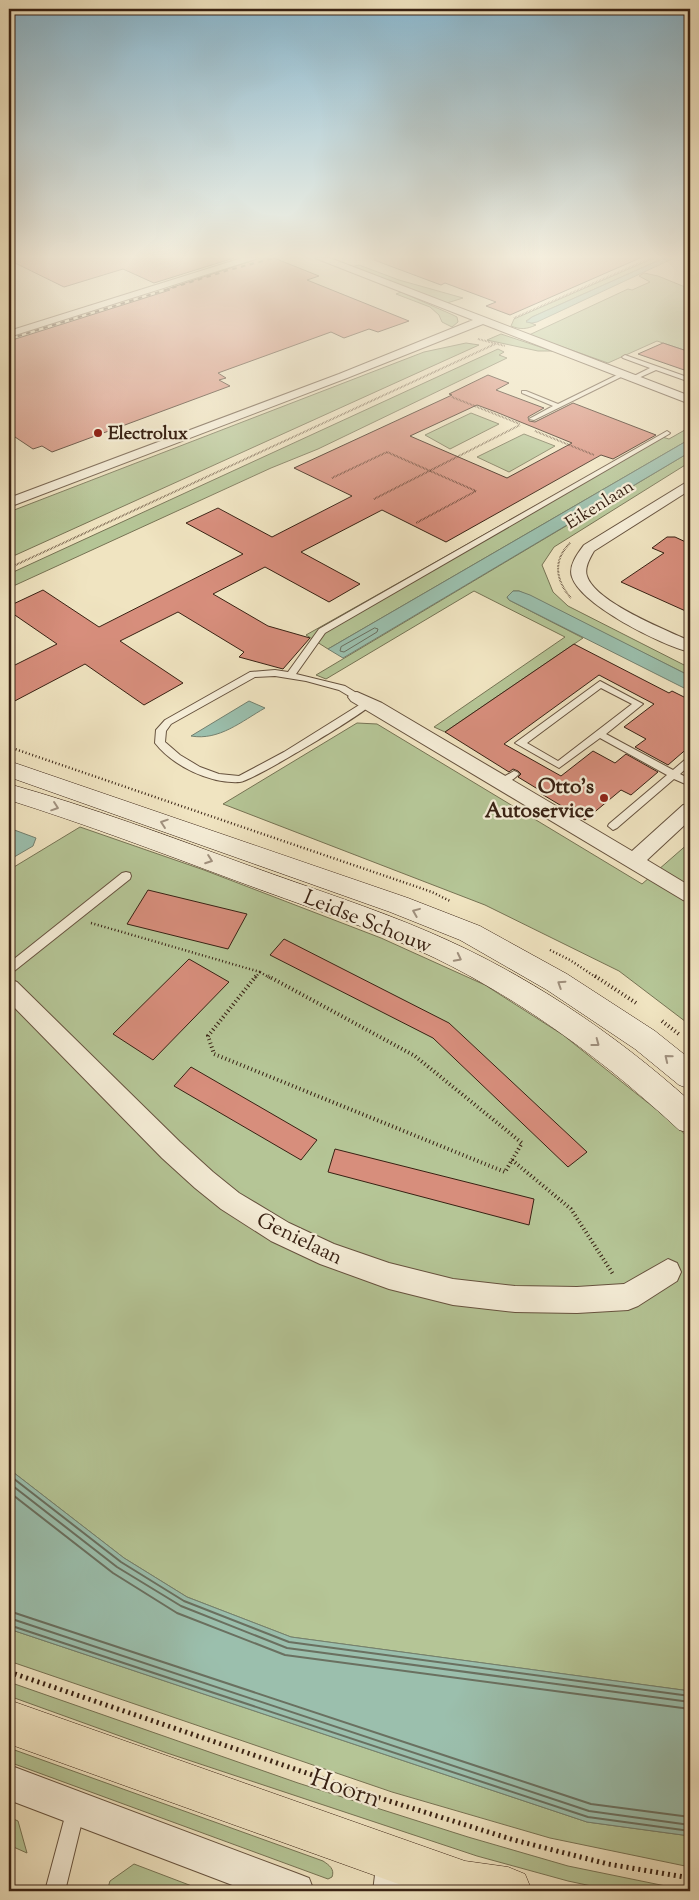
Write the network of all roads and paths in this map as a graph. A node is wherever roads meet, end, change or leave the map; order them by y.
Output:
1 (417, 347) edge
2 (489, 347) edge
3 (546, 347) edge
4 (625, 357) dead end
5 (655, 368) junction
6 (621, 375) junction
7 (632, 379) junction
8 (690, 380) edge
9 (524, 392) dead end
10 (688, 397) edge
11 (558, 406) junction
12 (532, 419) dead end
13 (521, 425) dead end
14 (667, 433) dead end
15 (429, 471) junction
16 (332, 478) dead end
17 (690, 484) edge
18 (374, 499) dead end
19 (9, 503) edge
20 (416, 523) dead end
21 (572, 542) dead end
22 (9, 568) edge
23 (576, 602) dead end
24 (690, 647) edge
25 (291, 675) junction
26 (362, 701) junction
27 (600, 734) junction
28 (690, 760) edge
29 (9, 769) edge
30 (674, 774) junction
31 (690, 783) edge
32 (9, 792) edge
33 (690, 810) edge
34 (613, 826) dead end
35 (633, 861) junction
36 (126, 876) dead end
37 (690, 895) edge
38 (73, 918) junction
39 (9, 969) edge
40 (260, 972) junction
41 (9, 988) edge
42 (690, 1076) edge
43 (690, 1120) edge
44 (512, 1160) junction
45 (668, 1272) dead end
46 (628, 1297) junction
47 (9, 1672) edge
48 (9, 1722) edge
49 (9, 1782) edge
50 (77, 1807) junction
51 (393, 1875) edge
52 (690, 1878) edge
53 (484, 1889) edge
54 (55, 1891) edge
55 (296, 1891) edge

1 - 19 street
2 - 22 path
3 - 6 street
4 - 5 lane
5 - 7 lane
5 - 8 lane
6 - 7 street
6 - 11 lane
7 - 10 street
9 - 11 lane
11 - 12 lane
13 - 15 path
14 - 25 lane
15 - 16 path
15 - 18 path
15 - 20 path
17 - 24 street, Eikenlaan
21 - 23 path, Eikenlaan
25 - 26 lane
25 - 26 lane
26 - 35 street
27 - 27 lane
27 - 30 lane
28 - 30 lane
42 -> 29 street, Leidse Schouw
30 - 31 lane
30 - 34 lane
32 -> 43 street, Leidse Schouw
33 - 35 street
35 - 37 street
36 - 38 lane
38 - 39 lane
38 - 40 path
40 - 44 path
40 - 44 path
41 - 46 street, Genielaan
44 - 46 path
45 - 46 street, Genielaan
47 - 52 path, Hoorn
48 - 51 main road
49 - 50 street
50 - 54 lane
50 - 55 street
51 - 53 main road

